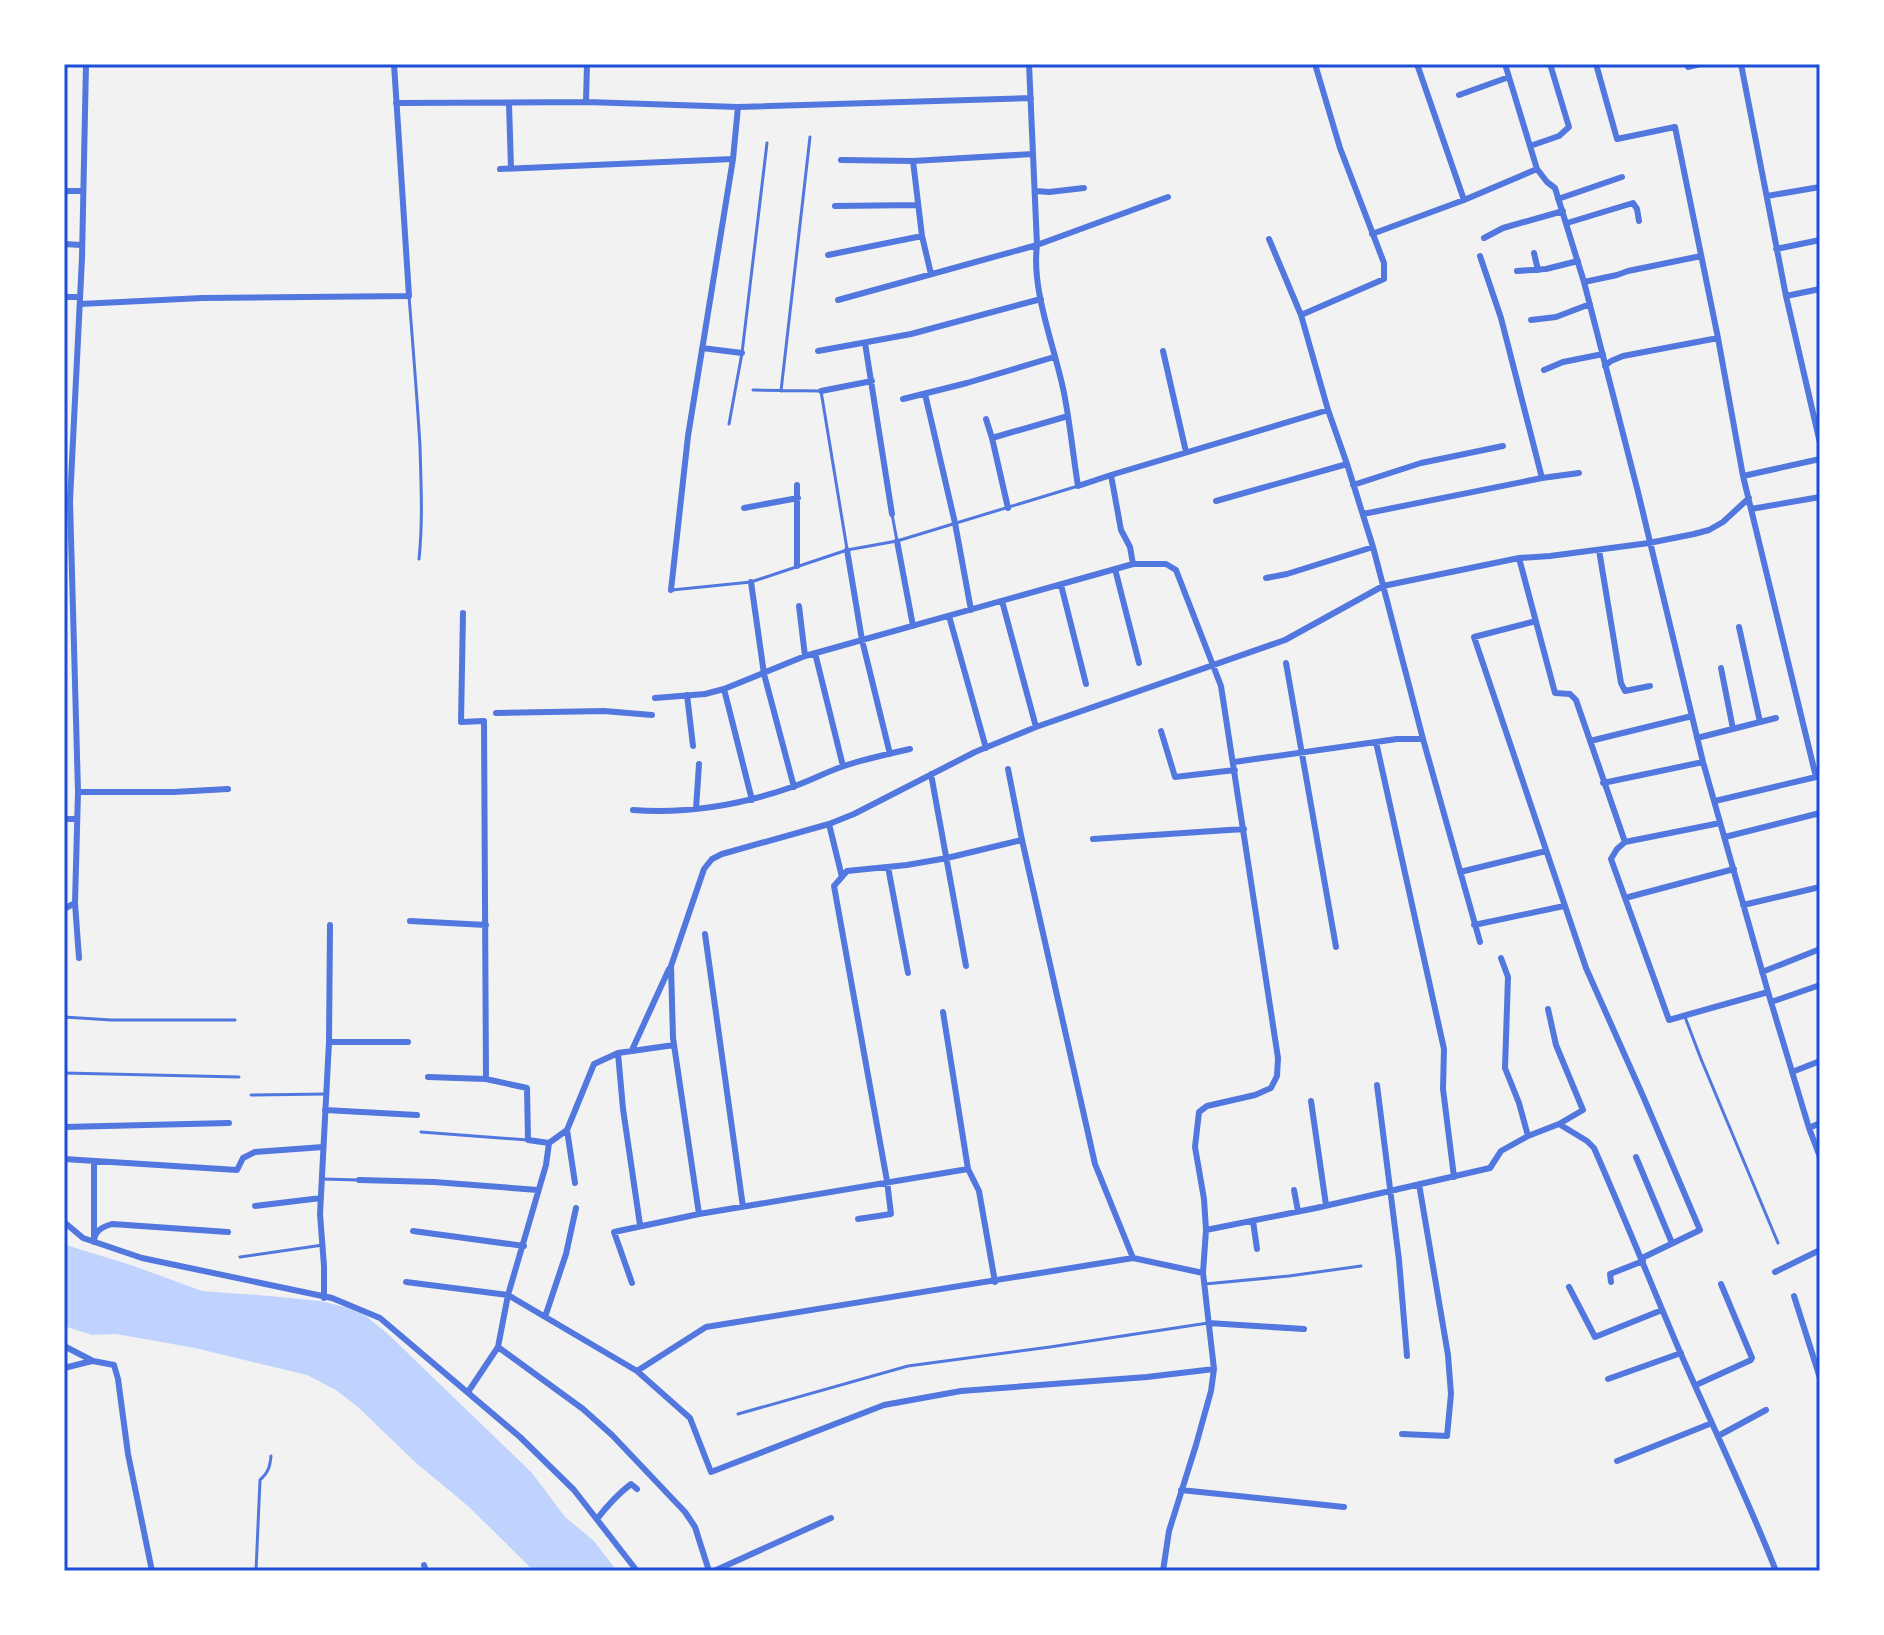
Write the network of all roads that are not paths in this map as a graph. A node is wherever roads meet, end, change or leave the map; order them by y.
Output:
1 (86, 64) edge
2 (394, 64) edge
3 (587, 64) edge
4 (1029, 64) edge
5 (1315, 64) edge
6 (1417, 64) edge
7 (1505, 64) edge
8 (1550, 64) edge
9 (1596, 64) edge
10 (1700, 64) edge
11 (1741, 64) edge
12 (1688, 65) edge
13 (1509, 77) junction
14 (1459, 95) dead end
15 (1031, 98) junction
16 (586, 102) junction
17 (396, 103) junction
18 (509, 104) junction
19 (738, 107) junction
20 (810, 137) dead end
21 (767, 143) dead end
22 (1530, 146) junction
23 (1033, 154) junction
24 (733, 159) junction
25 (841, 160) dead end
26 (913, 161) junction
27 (511, 168) junction
28 (500, 169) dead end
29 (1537, 169) junction
30 (1622, 177) dead end
31 (1820, 187) edge
32 (1084, 188) dead end
33 (64, 191) edge
34 (83, 191) junction
35 (1035, 191) junction
36 (1767, 196) junction
37 (1168, 197) dead end
38 (1558, 199) junction
39 (1464, 200) junction
40 (918, 205) junction
41 (835, 206) dead end
42 (1563, 211) junction
43 (1639, 221) dead end
44 (1567, 223) junction
45 (1372, 234) junction
46 (922, 236) junction
47 (1484, 238) dead end
48 (1269, 239) dead end
49 (1820, 240) edge
50 (64, 244) edge
51 (81, 245) junction
52 (1037, 245) junction
53 (1776, 249) junction
54 (1534, 253) dead end
55 (828, 255) dead end
56 (1480, 256) dead end
57 (1701, 256) junction
58 (1578, 261) junction
59 (1538, 270) junction
60 (1517, 271) dead end
61 (931, 274) junction
62 (1584, 282) junction
63 (1820, 289) edge
64 (409, 296) junction
65 (1786, 296) junction
66 (64, 297) edge
67 (1041, 299) junction
68 (838, 300) dead end
69 (79, 301) junction
70 (1590, 304) junction
71 (1301, 315) junction
72 (1531, 320) dead end
73 (1718, 338) junction
74 (865, 343) junction
75 (702, 348) junction
76 (818, 351) dead end
77 (1163, 351) dead end
78 (742, 353) junction
79 (1603, 354) junction
80 (1054, 357) junction
81 (1605, 366) junction
82 (1544, 370) dead end
83 (872, 381) junction
84 (753, 390) dead end
85 (781, 391) junction
86 (821, 391) junction
87 (925, 394) junction
88 (903, 399) dead end
89 (64, 403) edge
90 (74, 404) junction
91 (1328, 410) junction
92 (1068, 416) junction
93 (986, 419) dead end
94 (729, 424) dead end
95 (992, 438) junction
96 (1820, 443) edge
97 (1503, 446) dead end
98 (1186, 452) junction
99 (1820, 459) edge
100 (1347, 464) junction
101 (1579, 473) dead end
102 (68, 475) edge
103 (1111, 475) junction
104 (1743, 476) junction
105 (1542, 478) junction
106 (797, 485) dead end
107 (1353, 485) junction
108 (1078, 486) junction
109 (1820, 497) edge
110 (798, 498) junction
111 (1749, 498) junction
112 (1216, 501) dead end
113 (744, 508) dead end
114 (1008, 508) junction
115 (1751, 509) junction
116 (892, 514) joint
117 (1363, 514) junction
118 (955, 523) junction
119 (897, 541) junction
120 (1649, 543) junction
121 (1373, 547) junction
122 (847, 550) junction
123 (1599, 550) junction
124 (1519, 558) junction
125 (419, 559) dead end
126 (1133, 564) junction
127 (797, 566) junction
128 (1115, 569) junction
129 (1266, 578) dead end
130 (751, 582) junction
131 (1061, 585) junction
132 (1383, 586) junction
133 (671, 590) joint
134 (1002, 601) junction
135 (799, 606) dead end
136 (971, 610) junction
137 (463, 613) dead end
138 (74, 614) junction
139 (64, 615) edge
140 (949, 616) junction
141 (1536, 621) junction
142 (913, 626) junction
143 (1739, 627) dead end
144 (862, 640) junction
145 (815, 653) junction
146 (805, 656) junction
147 (1139, 663) dead end
148 (1286, 663) dead end
149 (1213, 666) junction
150 (1721, 668) dead end
151 (764, 674) junction
152 (64, 684) edge
153 (75, 684) junction
154 (1086, 684) dead end
155 (1650, 686) dead end
156 (724, 689) junction
157 (687, 695) junction
158 (655, 698) dead end
159 (496, 713) dead end
160 (652, 715) dead end
161 (1692, 716) junction
162 (1776, 718) dead end
163 (1760, 722) junction
164 (1036, 727) junction
165 (1733, 729) junction
166 (1161, 731) dead end
167 (1697, 738) junction
168 (1423, 739) junction
169 (1590, 741) junction
170 (1376, 742) junction
171 (693, 746) dead end
172 (986, 748) junction
173 (910, 749) dead end
174 (1303, 752) junction
175 (890, 754) junction
176 (1234, 762) junction
177 (1703, 762) junction
178 (699, 764) dead end
179 (843, 766) junction
180 (1008, 769) dead end
181 (1235, 770) junction
182 (931, 774) junction
183 (1603, 783) junction
184 (794, 787) junction
185 (228, 789) dead end
186 (78, 792) junction
187 (752, 800) junction
188 (1715, 801) junction
189 (696, 809) junction
190 (633, 810) dead end
191 (1820, 813) edge
192 (64, 819) edge
193 (77, 819) junction
194 (1720, 823) junction
195 (829, 824) junction
196 (1244, 829) junction
197 (1725, 837) junction
198 (1093, 839) dead end
199 (1022, 840) junction
200 (1625, 842) junction
201 (1546, 851) junction
202 (947, 858) junction
203 (888, 867) junction
204 (1734, 869) junction
205 (1460, 872) junction
206 (842, 877) junction
207 (1820, 887) edge
208 (1625, 898) junction
209 (75, 903) junction
210 (1743, 905) junction
211 (1564, 906) junction
212 (64, 909) edge
213 (410, 921) dead end
214 (330, 925) dead end
215 (486, 925) junction
216 (1474, 925) junction
217 (705, 934) dead end
218 (1480, 942) dead end
219 (1336, 947) dead end
220 (1820, 949) edge
221 (79, 958) dead end
222 (1501, 958) dead end
223 (671, 966) junction
224 (966, 966) dead end
225 (1762, 972) junction
226 (908, 973) dead end
227 (1820, 985) edge
228 (1768, 992) junction
229 (1771, 1002) junction
230 (1548, 1009) dead end
231 (943, 1012) dead end
232 (1685, 1015) junction
233 (64, 1017) edge
234 (235, 1020) dead end
235 (329, 1042) junction
236 (408, 1042) dead end
237 (674, 1045) junction
238 (632, 1050) junction
239 (618, 1053) junction
240 (1820, 1061) edge
241 (1792, 1072) junction
242 (64, 1073) edge
243 (239, 1077) dead end
244 (428, 1077) dead end
245 (486, 1079) junction
246 (1377, 1085) dead end
247 (326, 1094) junction
248 (251, 1095) dead end
249 (1311, 1101) dead end
250 (325, 1110) junction
251 (417, 1115) dead end
252 (229, 1123) dead end
253 (1820, 1123) edge
254 (1559, 1124) junction
255 (64, 1127) edge
256 (1809, 1128) junction
257 (567, 1130) junction
258 (421, 1132) dead end
259 (1528, 1136) junction
260 (528, 1140) junction
261 (549, 1143) junction
262 (323, 1147) junction
263 (1636, 1157) dead end
264 (1820, 1157) edge
265 (64, 1159) edge
266 (94, 1161) junction
267 (968, 1169) junction
268 (1454, 1177) junction
269 (322, 1179) junction
270 (359, 1180) joint
271 (887, 1181) junction
272 (575, 1183) dead end
273 (1419, 1184) junction
274 (538, 1190) junction
275 (1294, 1190) dead end
276 (1390, 1190) junction
277 (321, 1198) junction
278 (1326, 1205) junction
279 (255, 1206) dead end
280 (743, 1207) junction
281 (576, 1208) dead end
282 (1298, 1211) junction
283 (699, 1214) junction
284 (858, 1219) dead end
285 (1253, 1221) junction
286 (64, 1222) edge
287 (640, 1225) junction
288 (1206, 1230) junction
289 (413, 1231) dead end
290 (228, 1232) dead end
291 (94, 1239) junction
292 (1672, 1243) junction
293 (1778, 1243) dead end
294 (323, 1245) junction
295 (524, 1246) junction
296 (1257, 1249) dead end
297 (1820, 1250) edge
298 (240, 1257) dead end
299 (1133, 1258) junction
300 (1642, 1259) junction
301 (1361, 1266) dead end
302 (1775, 1272) dead end
303 (1203, 1273) junction
304 (406, 1282) dead end
305 (995, 1282) junction
306 (1611, 1282) dead end
307 (632, 1283) dead end
308 (1205, 1284) junction
309 (1721, 1284) dead end
310 (1569, 1287) dead end
311 (508, 1295) junction
312 (1794, 1296) dead end
313 (324, 1298) junction
314 (1662, 1310) junction
315 (545, 1317) junction
316 (1208, 1323) junction
317 (1304, 1329) dead end
318 (64, 1346) edge
319 (498, 1347) junction
320 (1681, 1353) junction
321 (1407, 1356) dead end
322 (93, 1361) junction
323 (64, 1368) edge
324 (1214, 1369) junction
325 (637, 1371) junction
326 (1820, 1378) edge
327 (1608, 1379) dead end
328 (1696, 1385) junction
329 (468, 1392) junction
330 (1766, 1410) dead end
331 (738, 1414) dead end
332 (1712, 1423) junction
333 (1402, 1434) dead end
334 (1718, 1436) junction
335 (271, 1456) dead end
336 (1617, 1461) dead end
337 (637, 1489) dead end
338 (1181, 1490) junction
339 (1344, 1507) dead end
340 (831, 1518) dead end
341 (597, 1519) junction
342 (152, 1571) edge
343 (256, 1571) edge
344 (637, 1571) edge
345 (712, 1571) edge
346 (1163, 1571) edge
347 (1776, 1571) edge

1 - 34 street
2 - 17 street
3 - 16 street
4 - 15 street
5 - 45 street
6 - 39 street
7 - 13 street
8 - 22 street
9 - 57 street
10 - 12 street
11 - 36 street
13 - 14 street
13 - 22 street
15 - 19 street
15 - 23 street
16 - 18 street
16 - 19 street
17 - 18 street
17 - 64 street
18 - 27 street
19 - 24 street
20 - 85 lane
21 - 78 lane
22 - 29 street
23 - 26 street
23 - 35 street
24 - 27 street
24 - 75 street
25 - 26 street
26 - 40 street
27 - 28 street
29 - 38 street
29 - 39 street
30 - 38 street
31 - 36 street
32 - 35 street
33 - 34 street
34 - 51 street
35 - 52 street
36 - 53 street
37 - 52 street
38 - 42 street
39 - 45 street
40 - 41 street
40 - 46 street
42 - 44 street
42 - 47 street
43 - 44 street
44 - 58 street
45 - 71 street
46 - 55 street
46 - 61 street
48 - 71 street
49 - 53 street
50 - 51 street
51 - 69 street
52 - 61 street
52 - 67 street
53 - 65 street
54 - 59 street
56 - 105 street
57 - 62 street
57 - 73 street
58 - 59 street
58 - 62 street
59 - 60 street
61 - 68 street
62 - 70 street
63 - 65 street
64 - 69 street
64 - 125 lane
65 - 96 street
66 - 69 street
67 - 74 street
67 - 80 street
69 - 90 street
70 - 72 street
70 - 79 street
71 - 91 street
73 - 81 street
73 - 104 street
74 - 76 street
74 - 83 street
75 - 78 street
75 - 133 street
77 - 98 street
78 - 94 lane
79 - 81 street
79 - 82 street
80 - 87 street
80 - 92 street
81 - 120 street
83 - 86 street
83 - 116 street
84 - 85 lane
85 - 86 lane
86 - 122 lane
87 - 88 street
87 - 118 street
89 - 90 street
90 - 102 street
91 - 98 street
91 - 100 street
92 - 95 street
92 - 108 street
93 - 95 street
95 - 114 street
97 - 107 street
98 - 103 street
99 - 104 street
100 - 107 street
100 - 112 street
101 - 105 street
102 - 138 street
103 - 108 street
103 - 126 street
104 - 111 street
105 - 117 street
106 - 110 street
107 - 117 street
108 - 114 lane
109 - 115 street
110 - 113 street
110 - 127 street
111 - 115 street
111 - 120 street
114 - 118 lane
115 - 188 street
116 - 119 lane
117 - 121 street
118 - 119 lane
118 - 136 street
119 - 122 lane
119 - 142 street
120 - 123 street
120 - 161 street
121 - 129 street
121 - 132 street
122 - 127 lane
122 - 144 street
123 - 124 street
123 - 155 street
124 - 132 street
124 - 141 street
126 - 128 street
126 - 149 street
127 - 130 lane
128 - 131 street
128 - 147 street
130 - 133 lane
130 - 151 street
131 - 134 street
131 - 154 street
132 - 149 street
132 - 168 street
134 - 136 street
134 - 164 street
135 - 146 street
136 - 140 street
137 - 215 street
138 - 139 street
138 - 153 street
140 - 142 street
140 - 172 street
141 - 169 street
141 - 201 street
142 - 144 street
143 - 163 street
144 - 145 street
144 - 175 street
145 - 146 street
145 - 179 street
146 - 151 street
148 - 174 street
149 - 164 street
149 - 176 street
150 - 165 street
151 - 156 street
151 - 184 street
152 - 153 street
153 - 186 street
156 - 157 street
156 - 187 street
157 - 158 street
157 - 171 street
159 - 160 street
161 - 167 street
161 - 169 street
162 - 163 street
163 - 165 street
164 - 172 street
165 - 167 street
166 - 181 street
167 - 177 street
168 - 170 street
168 - 205 street
169 - 183 street
170 - 174 street
170 - 268 street
172 - 182 street
173 - 175 street
174 - 176 street
174 - 219 street
175 - 179 street
176 - 181 street
177 - 183 street
177 - 188 street
178 - 189 street
179 - 184 street
180 - 199 street
181 - 196 street
182 - 195 street
182 - 202 street
183 - 200 street
184 - 187 street
185 - 186 street
186 - 193 street
187 - 189 street
188 - 194 street
189 - 190 street
191 - 197 street
192 - 193 street
193 - 209 street
194 - 197 street
194 - 200 street
195 - 206 street
195 - 223 street
196 - 198 street
196 - 288 street
197 - 204 street
199 - 202 street
199 - 299 street
200 - 208 street
201 - 205 street
201 - 211 street
202 - 203 street
202 - 224 street
203 - 206 street
203 - 226 street
204 - 208 street
204 - 210 street
205 - 216 street
206 - 271 street
207 - 210 street
208 - 232 street
209 - 212 street
209 - 221 street
210 - 225 street
211 - 216 street
211 - 292 street
213 - 215 street
214 - 235 street
215 - 245 street
216 - 218 street
217 - 280 street
220 - 225 street
222 - 259 street
223 - 237 street
223 - 238 street
225 - 228 street
227 - 229 street
228 - 229 street
228 - 232 street
229 - 241 street
230 - 254 street
231 - 267 street
232 - 293 lane
233 - 234 lane
235 - 236 street
235 - 247 street
237 - 238 street
237 - 283 street
238 - 239 street
239 - 257 street
239 - 287 street
240 - 241 street
241 - 256 street
242 - 243 lane
244 - 245 street
245 - 260 street
246 - 276 street
247 - 248 lane
247 - 250 street
249 - 278 street
250 - 251 street
250 - 262 street
252 - 255 street
253 - 256 street
254 - 259 street
254 - 300 street
256 - 264 street
257 - 261 street
257 - 272 street
258 - 260 lane
259 - 268 street
260 - 261 street
261 - 274 street
262 - 266 street
262 - 269 street
263 - 292 street
265 - 266 street
266 - 291 street
267 - 271 street
267 - 305 street
268 - 273 street
269 - 270 lane
269 - 277 street
270 - 274 street
271 - 280 street
271 - 284 street
273 - 276 street
273 - 333 street
274 - 295 street
275 - 282 street
276 - 278 street
276 - 321 street
277 - 279 street
277 - 294 street
278 - 282 street
280 - 283 street
281 - 315 street
282 - 285 street
283 - 287 street
285 - 288 street
285 - 296 street
286 - 291 street
287 - 307 street
288 - 303 street
289 - 295 street
290 - 291 street
291 - 313 street
292 - 300 street
294 - 298 lane
294 - 313 street
295 - 311 street
297 - 302 street
299 - 303 street
299 - 305 street
300 - 306 street
300 - 314 street
301 - 308 lane
303 - 308 street
304 - 311 street
305 - 325 street
308 - 316 street
309 - 328 street
310 - 314 street
311 - 315 street
311 - 319 street
312 - 326 street
313 - 329 street
314 - 320 street
315 - 325 street
316 - 317 street
316 - 324 street
316 - 331 lane
318 - 322 street
319 - 329 street
319 - 345 street
320 - 327 street
320 - 328 street
322 - 323 street
322 - 342 street
324 - 325 street
324 - 338 street
328 - 332 street
329 - 341 street
330 - 334 street
332 - 334 street
332 - 336 street
334 - 347 street
335 - 343 lane
337 - 341 street
338 - 339 street
338 - 346 street
340 - 345 street
341 - 344 street

